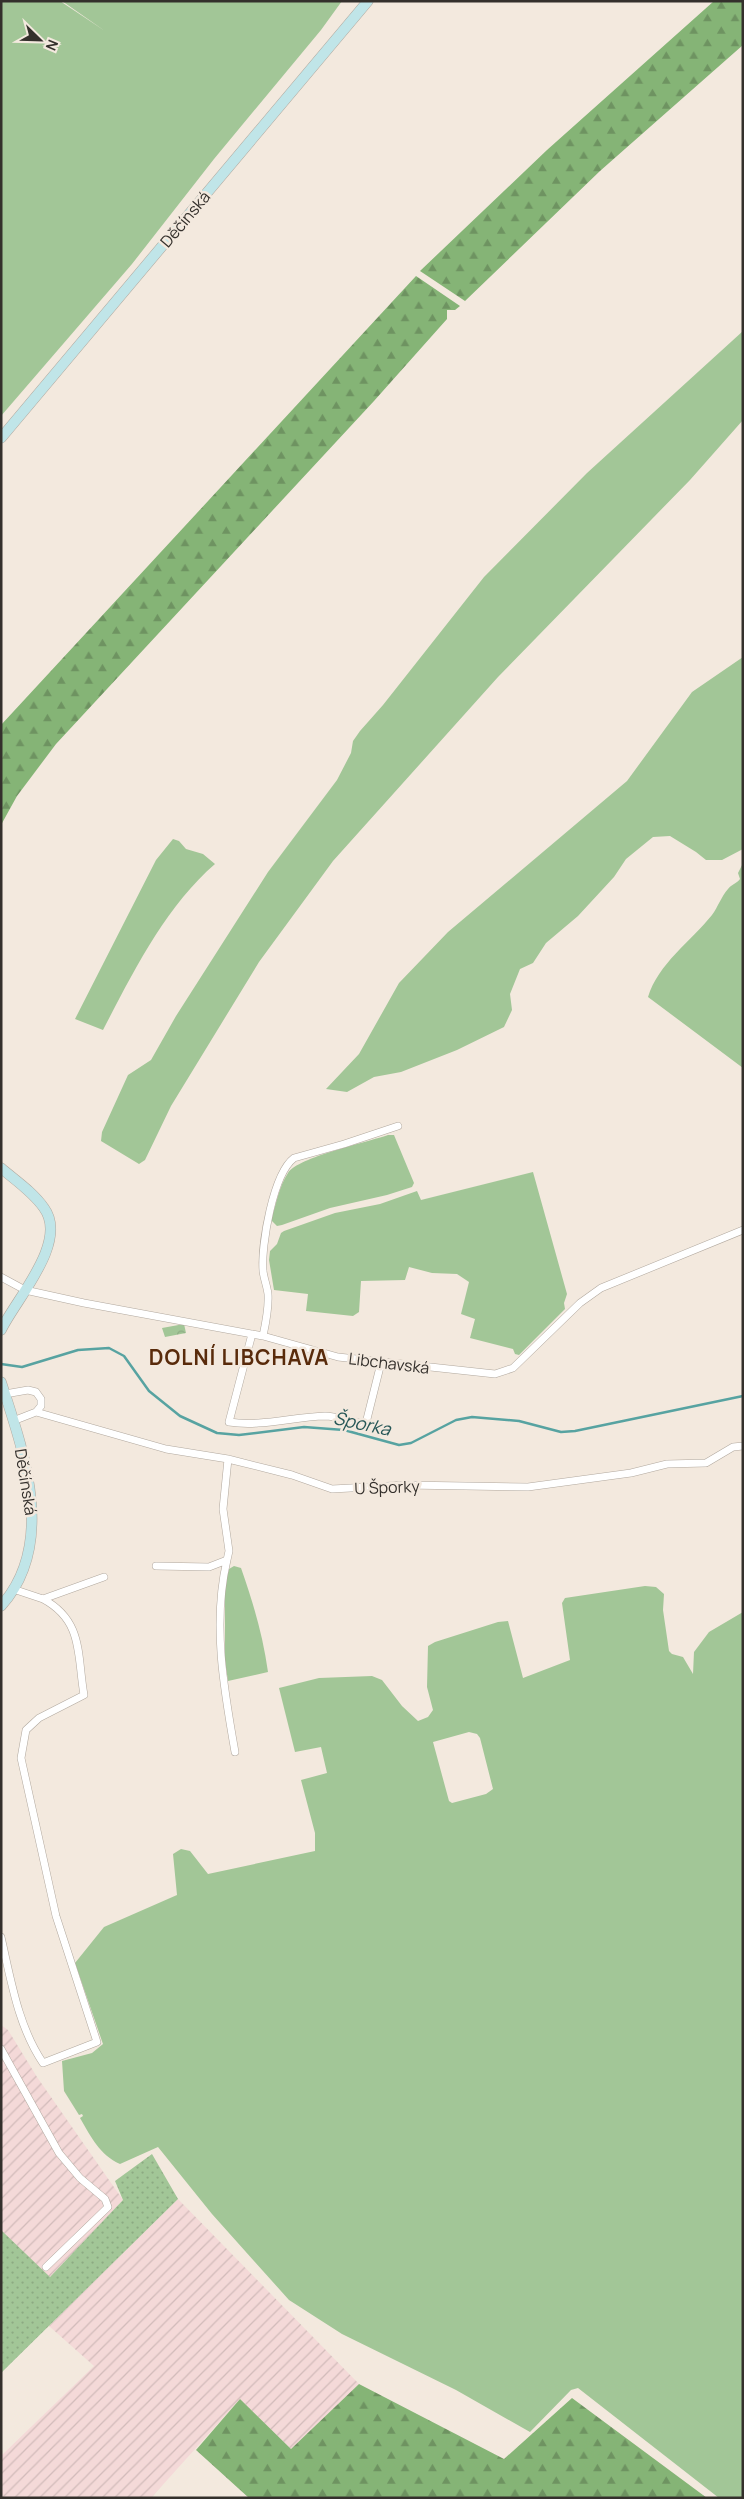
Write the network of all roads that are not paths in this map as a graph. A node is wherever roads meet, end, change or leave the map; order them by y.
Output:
1 (368, 1) edge
2 (1, 438) edge
3 (398, 1126) dead end
4 (1, 1168) edge
5 (743, 1230) edge
6 (1, 1277) edge
7 (25, 1290) junction
8 (1, 1330) edge
9 (252, 1334) junction
10 (263, 1336) junction
11 (381, 1363) junction
12 (1, 1382) edge
13 (5, 1394) junction
14 (36, 1412) junction
15 (13, 1421) junction
16 (743, 1446) edge
17 (228, 1460) junction
18 (227, 1560) junction
19 (156, 1566) dead end
20 (104, 1577) dead end
21 (16, 1590) junction
22 (43, 1600) junction
23 (1, 1606) edge
24 (235, 1752) dead end
25 (1, 1937) edge
26 (1, 2049) edge
27 (46, 2267) dead end

1 - 2 main road, Děčínská
3 - 10 street
4 - 7 main road
5 - 11 street, Libchavská
6 - 7 street, Libchavská
7 - 8 main road
7 - 9 street, Libchavská
9 - 10 street, Libchavská
9 - 11 street
10 - 11 street, Libchavská
12 - 13 main road, Děčínská
13 - 14 street
13 - 15 main road, Děčínská
14 - 15 street
14 - 17 street, U Šporky
15 - 21 main road, Děčínská
16 - 17 street, U Šporky
17 - 18 street
18 - 19 street
18 - 24 street
20 - 22 street
21 - 22 street
21 - 23 main road, Děčínská
22 - 25 street
26 - 27 street

